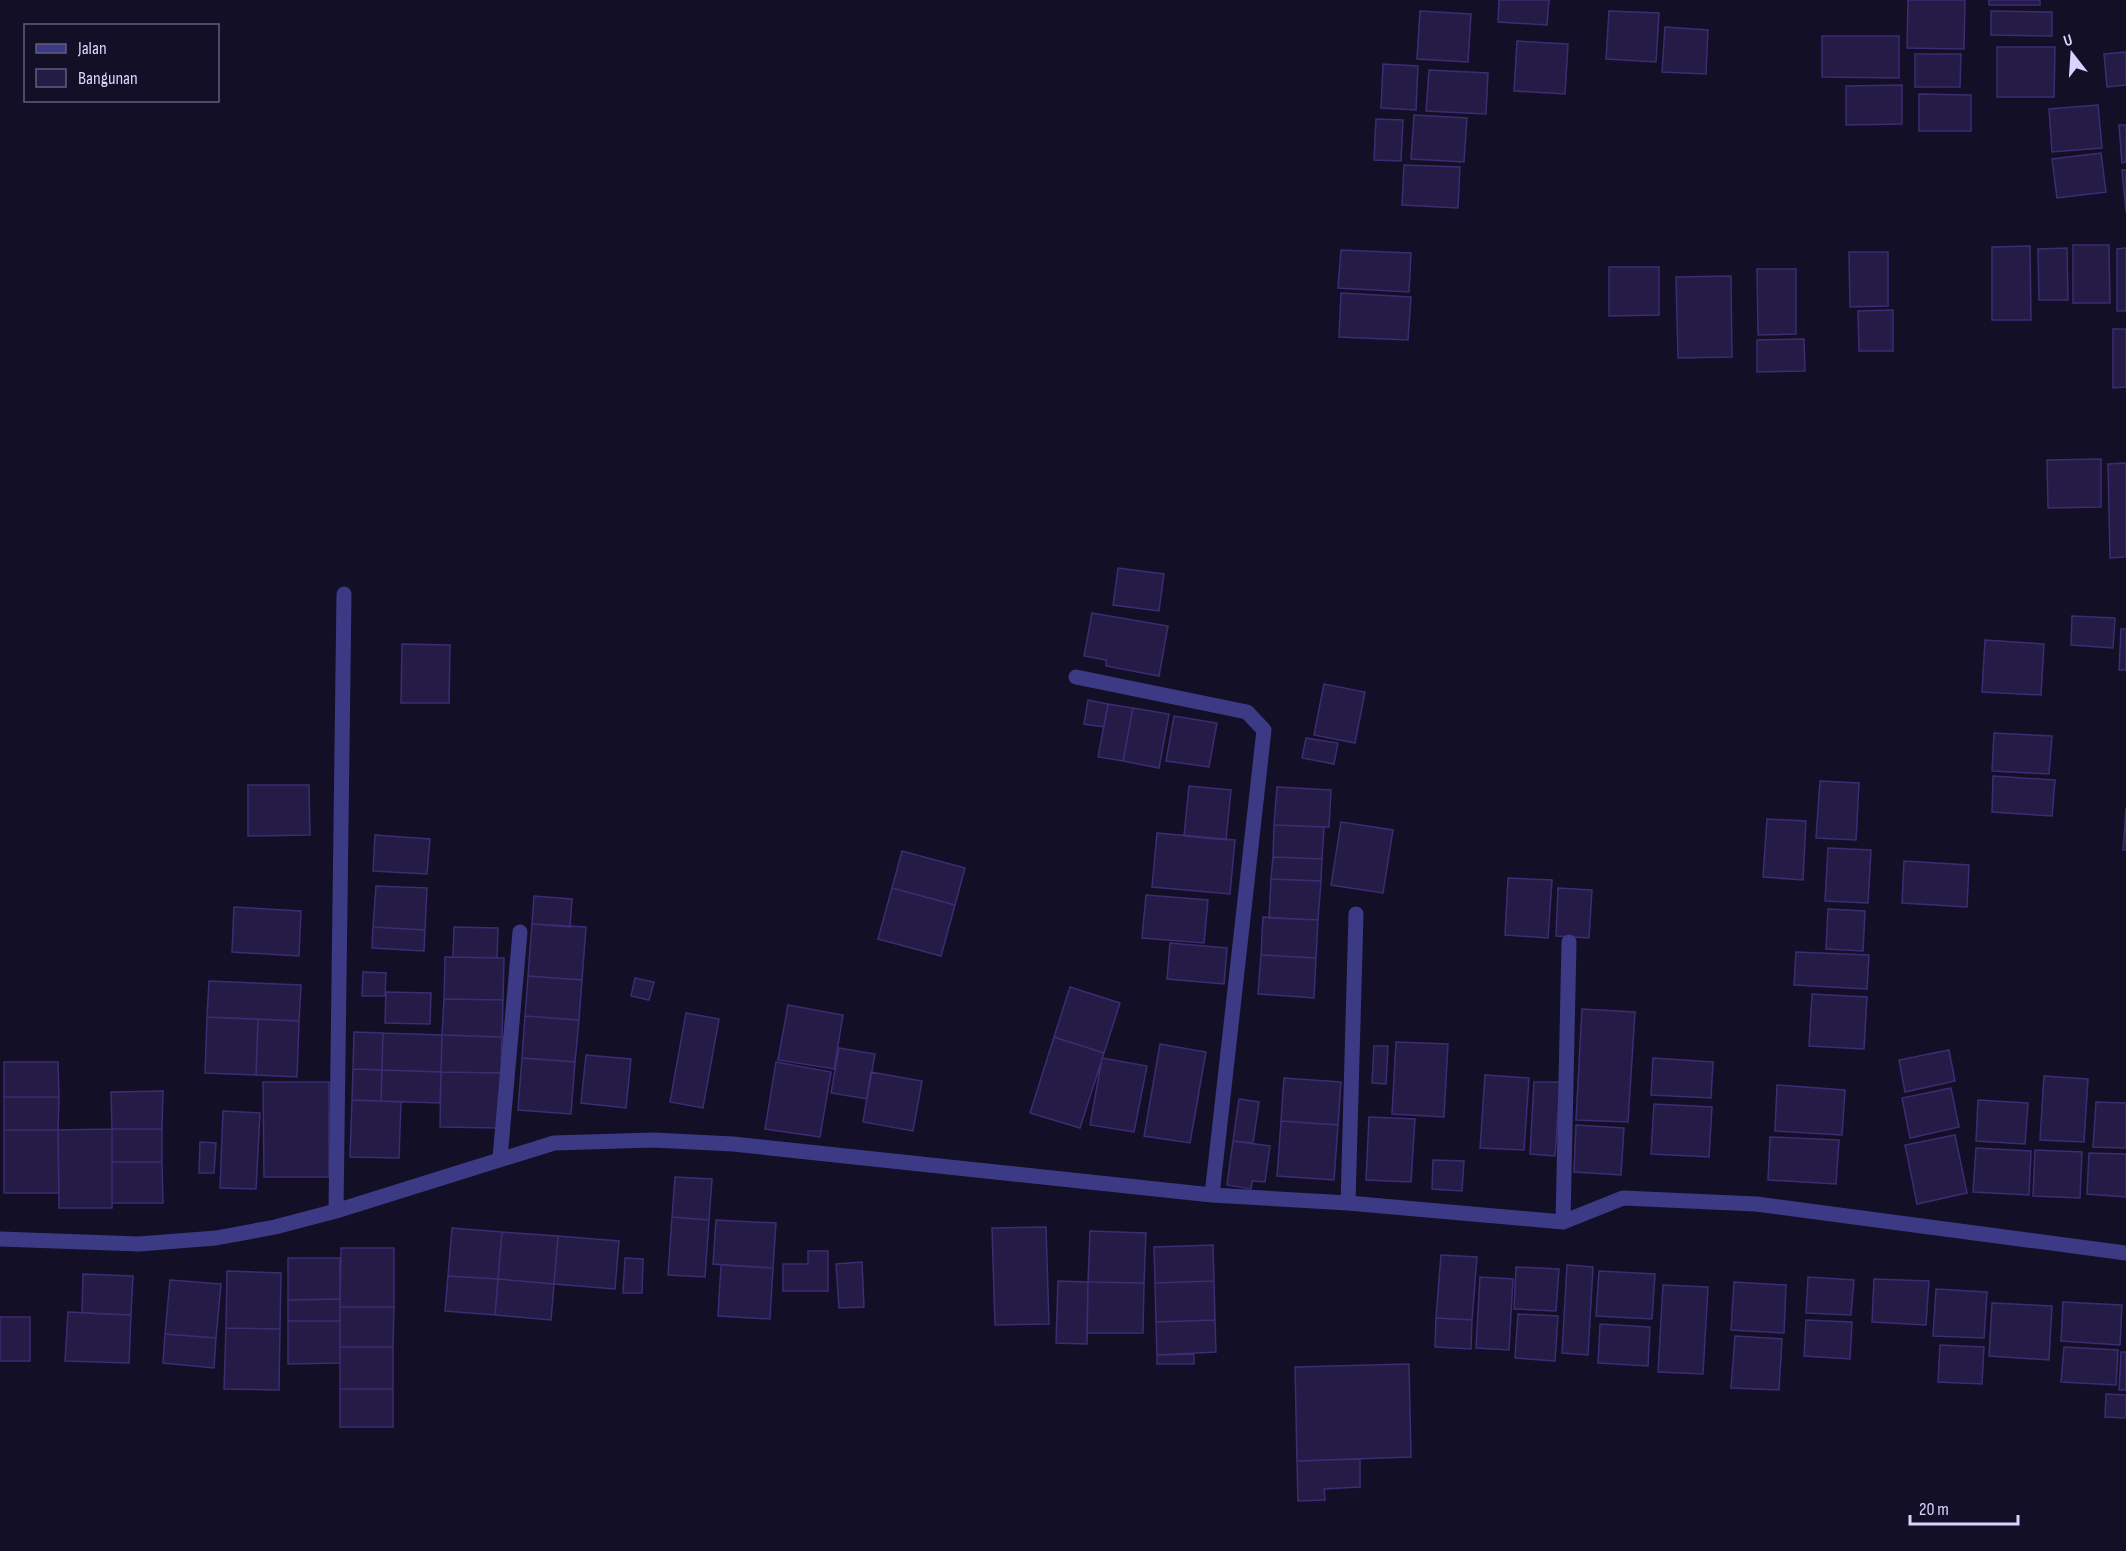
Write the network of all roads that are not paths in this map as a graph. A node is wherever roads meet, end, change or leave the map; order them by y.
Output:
1 (344, 594) dead end
2 (1076, 677) dead end
3 (1356, 914) dead end
4 (520, 932) dead end
5 (1569, 942) dead end
6 (500, 1158) junction
7 (1212, 1195) junction
8 (1348, 1203) junction
9 (336, 1211) junction
10 (1563, 1222) junction
11 (0, 1239) edge
12 (2126, 1253) edge

1 - 9 street
2 - 7 street
3 - 8 street
4 - 6 street
5 - 10 street
6 - 7 street
6 - 9 street
7 - 8 street
8 - 10 street
9 - 11 street
10 - 12 street

